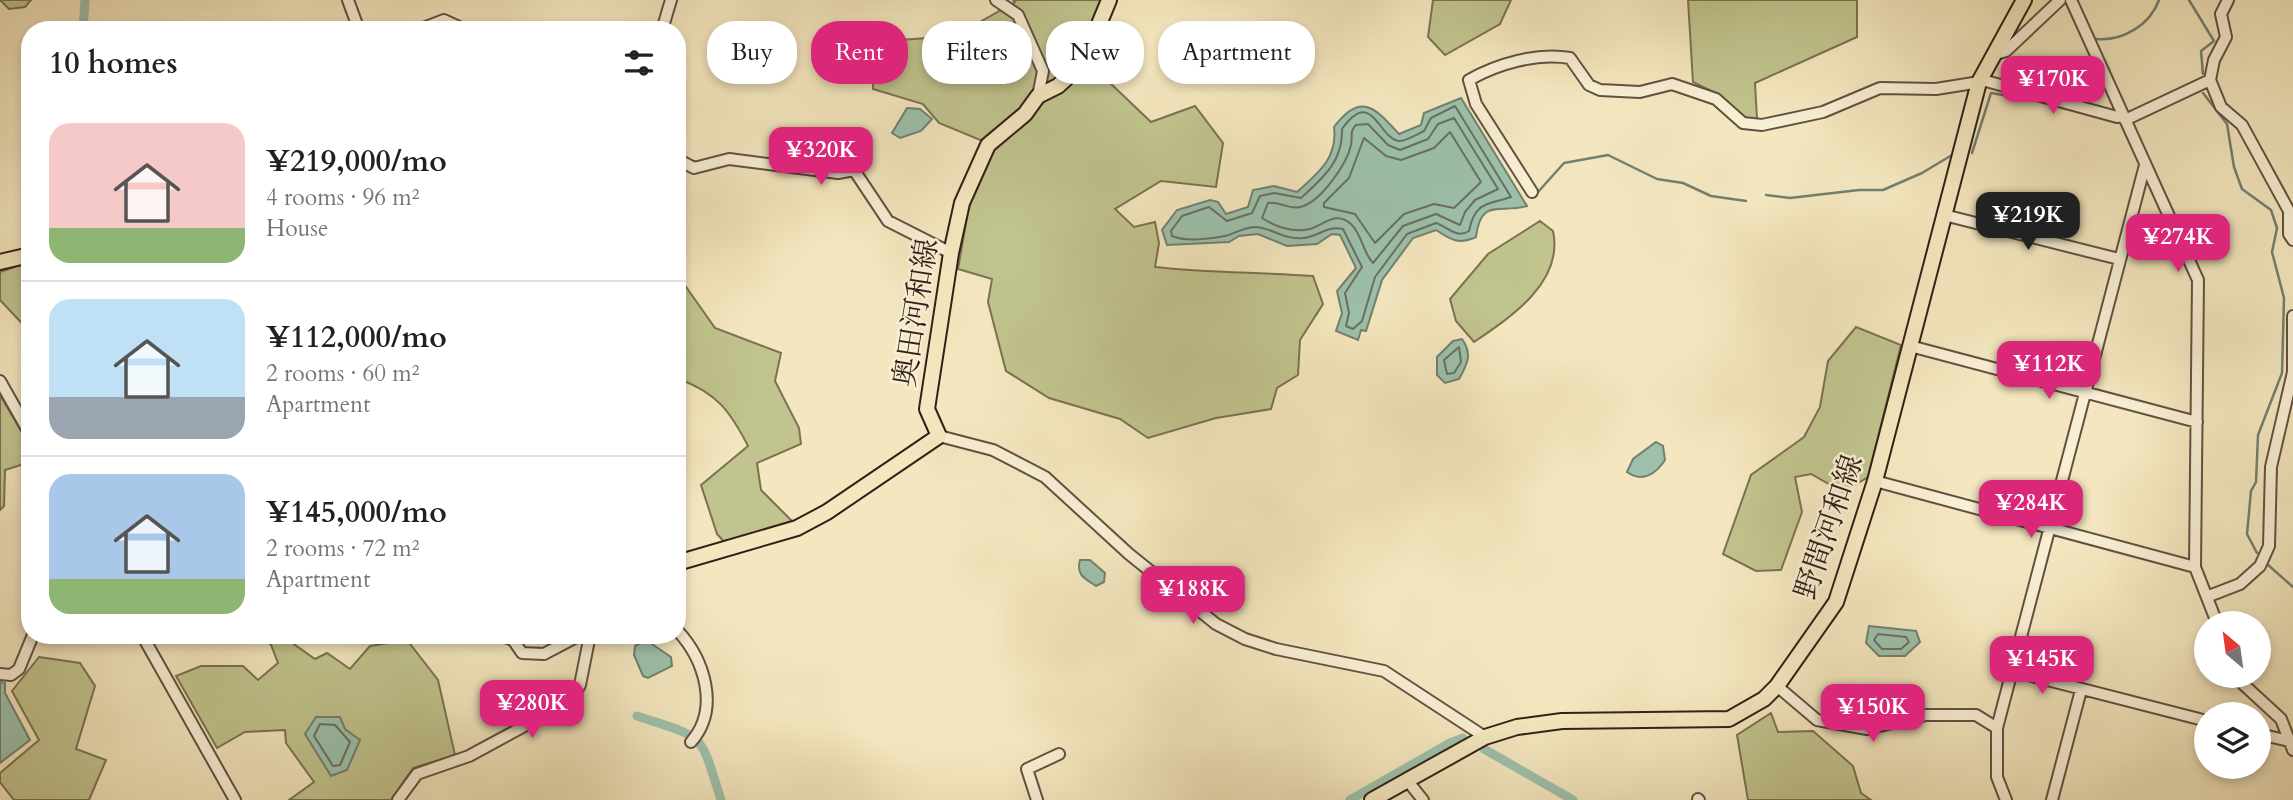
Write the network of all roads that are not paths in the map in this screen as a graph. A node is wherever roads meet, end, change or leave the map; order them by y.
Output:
1 (348, 0) edge
2 (671, 0) edge
3 (996, 0) edge
4 (1109, 0) edge
5 (2024, 0) edge
6 (2060, 0) edge
7 (2071, 0) edge
8 (2228, 0) edge
9 (356, 21) edge
10 (665, 21) edge
11 (1993, 55) junction
12 (2210, 80) junction
13 (1979, 82) junction
14 (1038, 96) junction
15 (2124, 118) junction
16 (686, 164) edge
17 (2145, 165) junction
18 (1532, 192) dead end
19 (1944, 215) junction
20 (2293, 240) edge
21 (951, 253) junction
22 (21, 257) edge
23 (2119, 258) junction
24 (0, 262) edge
25 (2293, 316) edge
26 (1910, 346) junction
27 (0, 381) edge
28 (2084, 394) junction
29 (21, 418) edge
30 (2197, 422) junction
31 (939, 436) junction
32 (1875, 481) junction
33 (2051, 529) junction
34 (686, 560) edge
35 (2195, 567) junction
36 (2208, 596) junction
37 (2213, 611) edge
38 (686, 640) edge
39 (29, 644) edge
40 (147, 644) edge
41 (516, 644) edge
42 (563, 644) edge
43 (588, 644) edge
44 (2012, 671) junction
45 (0, 674) edge
46 (1777, 686) junction
47 (2247, 688) edge
48 (2081, 690) junction
49 (2194, 718) edge
50 (1997, 728) junction
51 (1485, 737) junction
52 (2271, 738) edge
53 (691, 742) dead end
54 (2291, 746) edge
55 (1059, 754) dead end
56 (1407, 780) junction
57 (235, 800) edge
58 (398, 800) edge
59 (1037, 800) edge
60 (1371, 800) edge
61 (1423, 800) edge
62 (2006, 800) edge
63 (2052, 800) edge

1 - 9 street
2 - 10 street
3 - 14 street
4 - 14 main road, 奥田河和線
5 - 11 main road, 野間河和線
6 - 11 street
7 - 15 street
8 - 12 street
11 - 13 main road, 野間河和線
12 - 15 street
12 - 20 street
13 - 15 street
13 - 18 street
13 - 19 main road, 野間河和線
14 - 21 main road, 奥田河和線
15 - 17 street
16 - 21 street
17 - 23 street
17 - 30 street
19 - 23 street
19 - 26 main road, 野間河和線
21 - 31 main road, 奥田河和線
22 - 24 main road
23 - 28 street
25 - 36 street
26 - 28 street
26 - 32 main road, 野間河和線
27 - 29 street
28 - 30 street
28 - 33 street
30 - 35 street
31 - 34 main road
31 - 51 street
32 - 33 street
32 - 46 main road, 野間河和線
33 - 35 street
33 - 44 street
35 - 36 street
36 - 37 street
38 - 53 street
39 - 45 street
40 - 57 street
41 - 42 street
43 - 58 street
44 - 48 street
44 - 50 street
46 - 50 street
46 - 51 main road, 野間河和線
47 - 54 street
48 - 49 street
48 - 63 street
50 - 62 street
51 - 56 main road, 野間河和線
52 - 54 street
55 - 59 street
56 - 60 main road, 野間河和線
56 - 61 street

